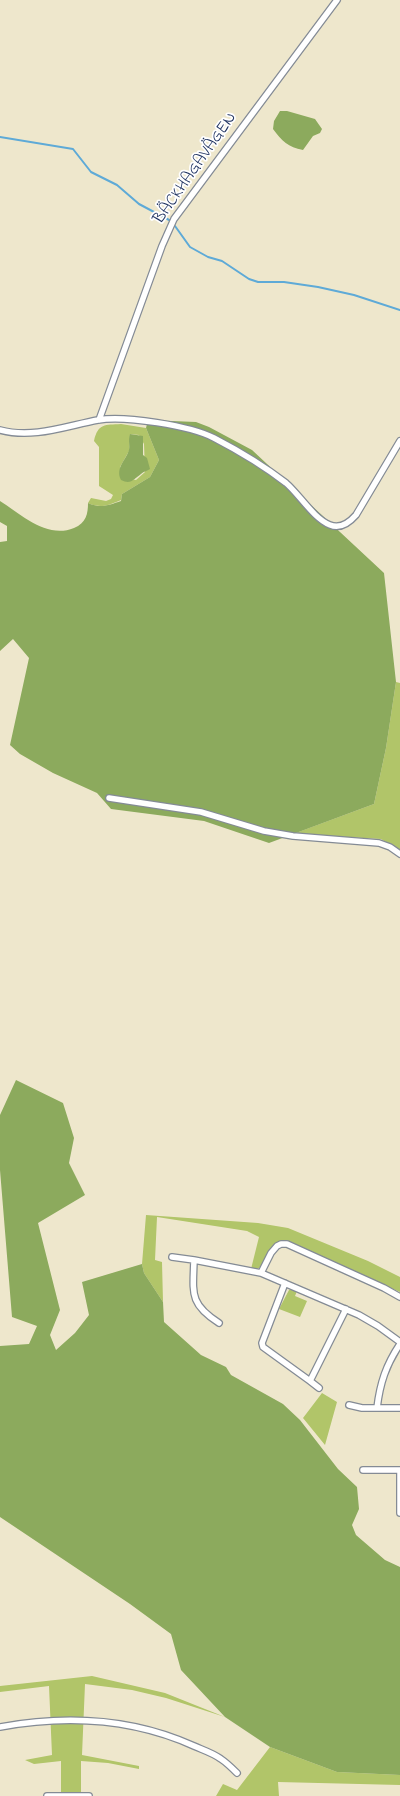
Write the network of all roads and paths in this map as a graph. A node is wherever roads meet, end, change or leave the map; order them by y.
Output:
1 (337, 0) edge
2 (99, 420) junction
3 (0, 430) edge
4 (400, 441) edge
5 (109, 798) dead end
6 (400, 854) edge
7 (172, 1257) dead end
8 (194, 1260) junction
9 (261, 1273) junction
10 (285, 1283) junction
11 (400, 1297) edge
12 (346, 1309) junction
13 (219, 1323) dead end
14 (400, 1343) edge
15 (310, 1381) junction
16 (319, 1388) dead end
17 (349, 1405) dead end
18 (377, 1408) junction
19 (400, 1408) edge
20 (363, 1470) dead end
21 (400, 1470) edge
22 (400, 1513) edge
23 (0, 1727) edge
24 (237, 1773) dead end
25 (47, 1796) edge
26 (89, 1796) edge

1 - 2 street, BÄCKHAGAVÄGEN
2 - 3 street
2 - 4 street
5 - 6 street
7 - 8 street
8 - 9 street
8 - 13 street
9 - 10 street
9 - 11 street
10 - 12 street
10 - 15 street
12 - 14 street
12 - 15 street
14 - 18 street
15 - 16 street
17 - 18 street
18 - 19 street
20 - 21 street
21 - 22 street
23 - 24 street
25 - 26 street

